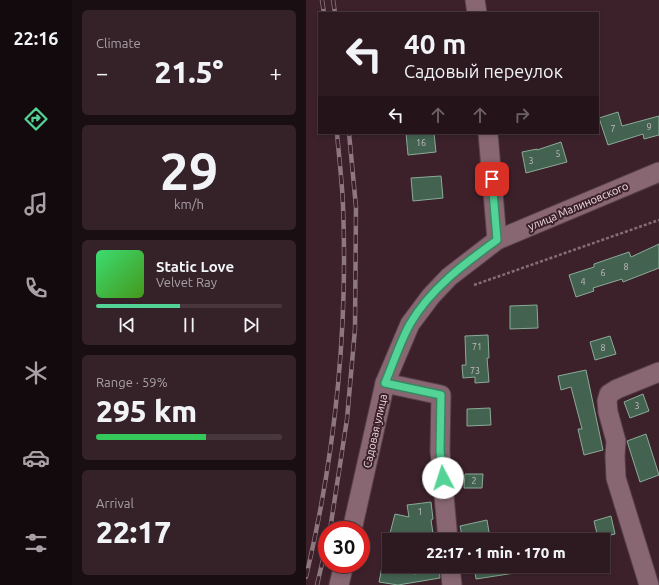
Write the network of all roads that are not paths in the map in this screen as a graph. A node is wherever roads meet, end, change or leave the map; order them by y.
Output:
1 (475, 0) edge
2 (477, 12) edge
3 (488, 134) edge
4 (659, 172) edge
5 (497, 240) junction
6 (659, 372) edge
7 (385, 383) junction
8 (354, 521) edge
9 (447, 533) edge
10 (342, 573) edge
11 (451, 573) edge
12 (339, 585) edge
13 (452, 585) edge
14 (649, 585) edge

1 - 2 street
3 - 5 street
4 - 5 street, улица Малиновского
5 - 7 street, Садовая улица
6 - 14 street
7 - 8 street, Садовая улица
7 - 9 street
10 - 12 street
11 - 13 street

